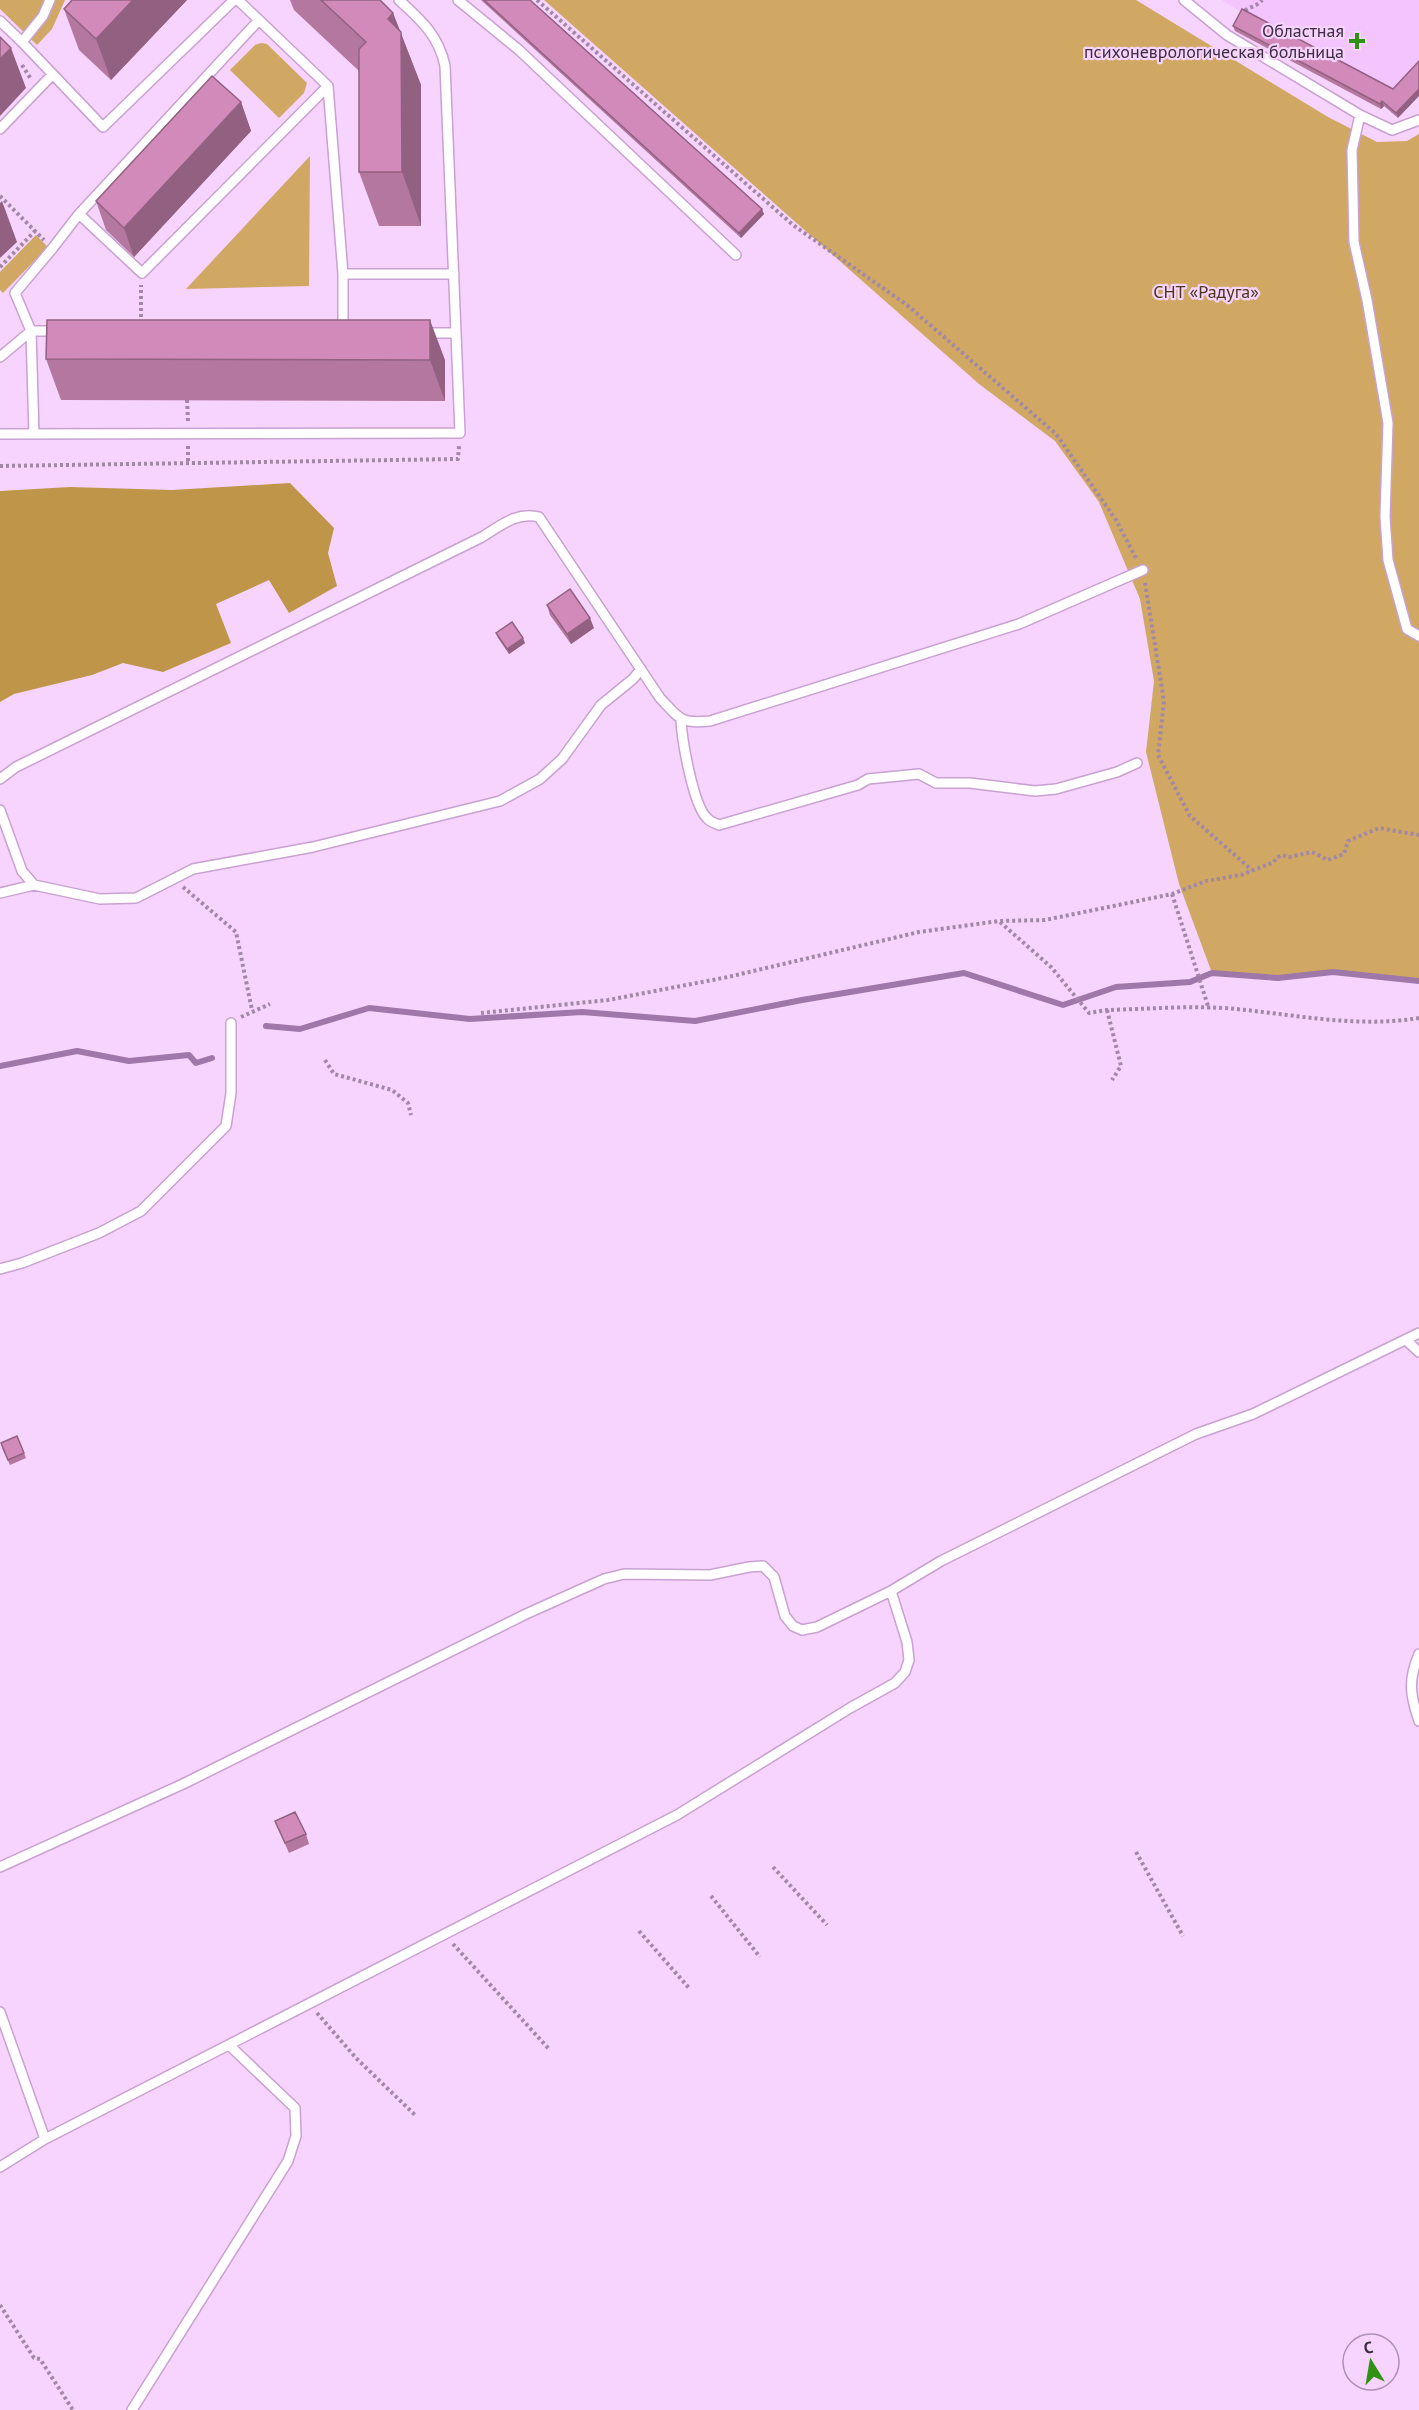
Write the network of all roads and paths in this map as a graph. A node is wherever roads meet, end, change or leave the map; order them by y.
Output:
1 (50, 0) edge
2 (236, 0) edge
3 (399, 0) edge
4 (458, 0) edge
5 (537, 0) edge
6 (1184, 0) edge
7 (1262, 0) edge
8 (0, 21) edge
9 (258, 21) junction
10 (1227, 35) junction
11 (22, 42) junction
12 (20, 63) dead end
13 (52, 75) junction
14 (328, 86) junction
15 (36, 92) junction
16 (1360, 115) junction
17 (1419, 120) edge
18 (0, 129) edge
19 (0, 196) edge
20 (79, 214) junction
21 (35, 231) junction
22 (52, 249) junction
23 (736, 255) dead end
24 (0, 267) edge
25 (142, 273) junction
26 (343, 274) junction
27 (454, 274) junction
28 (141, 330) edge
29 (31, 331) junction
30 (64, 331) edge
31 (331, 332) edge
32 (343, 332) junction
33 (355, 332) edge
34 (411, 333) edge
35 (456, 333) junction
36 (0, 357) edge
37 (460, 433) junction
38 (0, 434) edge
39 (34, 434) junction
40 (0, 466) edge
41 (1143, 570) junction
42 (1419, 636) edge
43 (641, 669) junction
44 (681, 720) junction
45 (1137, 762) dead end
46 (0, 779) edge
47 (0, 810) edge
48 (1419, 835) edge
49 (1252, 870) junction
50 (172, 879) junction
51 (34, 885) junction
52 (0, 892) edge
53 (1172, 894) junction
54 (999, 921) junction
55 (270, 1004) dead end
56 (1209, 1009) junction
57 (1107, 1010) junction
58 (481, 1012) dead end
59 (1419, 1018) edge
60 (231, 1023) dead end
61 (325, 1060) dead end
62 (1112, 1080) dead end
63 (411, 1115) dead end
64 (0, 1269) edge
65 (1419, 1333) edge
66 (1406, 1341) junction
67 (1419, 1352) edge
68 (891, 1591) junction
69 (1419, 1654) edge
70 (1419, 1721) edge
71 (1137, 1852) dead end
72 (0, 1867) edge
73 (773, 1867) dead end
74 (711, 1896) dead end
75 (827, 1925) dead end
76 (639, 1931) dead end
77 (444, 1934) junction
78 (1183, 1936) dead end
79 (760, 1956) dead end
80 (689, 1988) dead end
81 (309, 2003) junction
82 (0, 2012) edge
83 (229, 2045) junction
84 (549, 2049) dead end
85 (415, 2115) dead end
86 (45, 2139) junction
87 (0, 2166) edge
88 (0, 2305) edge
89 (73, 2410) edge
90 (132, 2410) edge

1 - 11 lane
2 - 9 lane
2 - 13 lane
3 - 27 lane
4 - 23 lane
5 - 41 path
6 - 10 lane
7 - 10 path
8 - 11 lane
9 - 14 lane
9 - 20 lane
10 - 16 lane
11 - 13 lane
12 - 15 path
13 - 15 lane
14 - 25 lane
14 - 26 lane
15 - 18 lane
16 - 17 lane
16 - 42 lane
19 - 21 path
20 - 22 lane
20 - 25 lane
21 - 22 path
21 - 24 path
22 - 29 lane
25 - 28 path
26 - 27 lane
26 - 32 lane
27 - 35 lane
29 - 30 lane
29 - 36 lane
29 - 39 lane
31 - 32 lane
32 - 33 lane
34 - 35 lane
35 - 37 lane
37 - 39 lane
37 - 40 path
38 - 39 lane
41 - 44 lane
41 - 49 path
43 - 44 lane
43 - 46 lane
43 - 50 lane
44 - 45 lane
47 - 51 lane
48 - 49 path
49 - 53 path
50 - 51 lane
50 - 55 path
51 - 52 lane
53 - 54 path
53 - 56 path
54 - 57 path
54 - 58 path
56 - 57 path
56 - 59 path
57 - 62 path
60 - 64 lane
61 - 63 path
65 - 66 lane
66 - 67 lane
66 - 68 lane
68 - 72 lane
68 - 77 lane
69 - 70 lane
71 - 78 path
73 - 75 path
74 - 79 path
76 - 80 path
77 - 81 lane
77 - 84 path
81 - 83 lane
81 - 85 path
82 - 86 lane
83 - 86 lane
83 - 90 lane
86 - 87 lane
88 - 89 path

